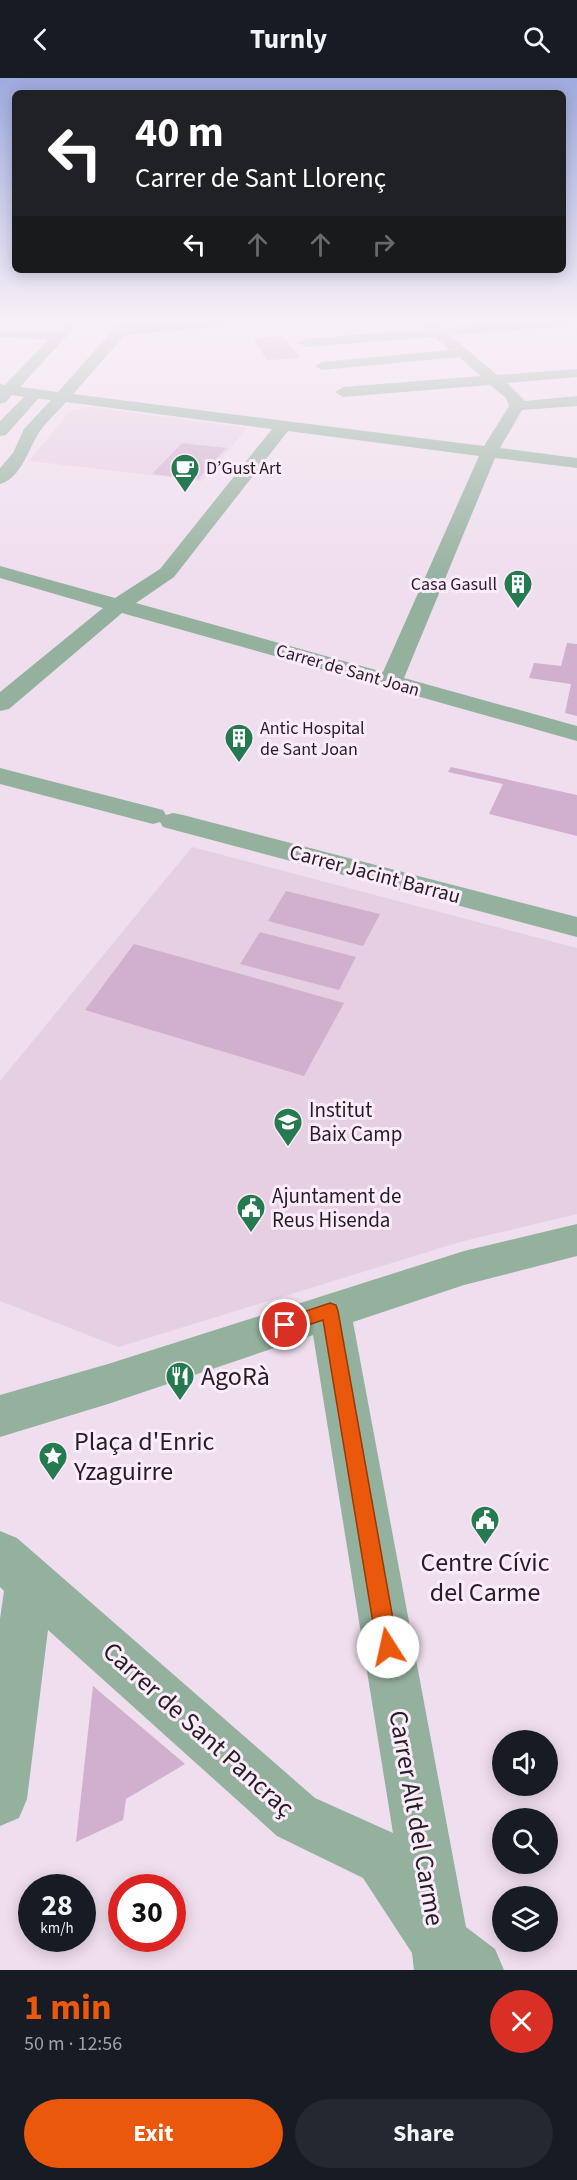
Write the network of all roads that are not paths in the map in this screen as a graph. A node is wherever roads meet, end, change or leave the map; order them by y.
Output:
1 (23, 406) edge
2 (55, 406) edge
3 (128, 406) edge
4 (517, 406) edge
5 (283, 426) junction
6 (0, 431) edge
7 (489, 452) junction
8 (577, 464) edge
9 (0, 479) edge
10 (0, 572) edge
11 (119, 605) junction
12 (391, 682) junction
13 (0, 704) edge
14 (577, 734) edge
15 (0, 776) edge
16 (577, 927) edge
17 (577, 1240) edge
18 (330, 1311) junction
19 (0, 1416) edge
20 (15, 1568) edge
21 (0, 1799) edge
22 (452, 1961) edge

1 - 6 street
2 - 9 street
3 - 5 street
4 - 7 street
5 - 7 street
5 - 11 street
7 - 8 street
7 - 12 street
10 - 11 street, Carrer de Sant Joan
11 - 12 street, Carrer de Sant Joan
11 - 13 street
12 - 14 street, Carrer de Sant Joan
15 - 16 street, Carrer Jacint Barrau
17 - 18 street
18 - 19 street
18 - 22 street, Carrer Alt del Carme
20 - 21 street
20 - 22 street, Carrer de Sant Pancraç

